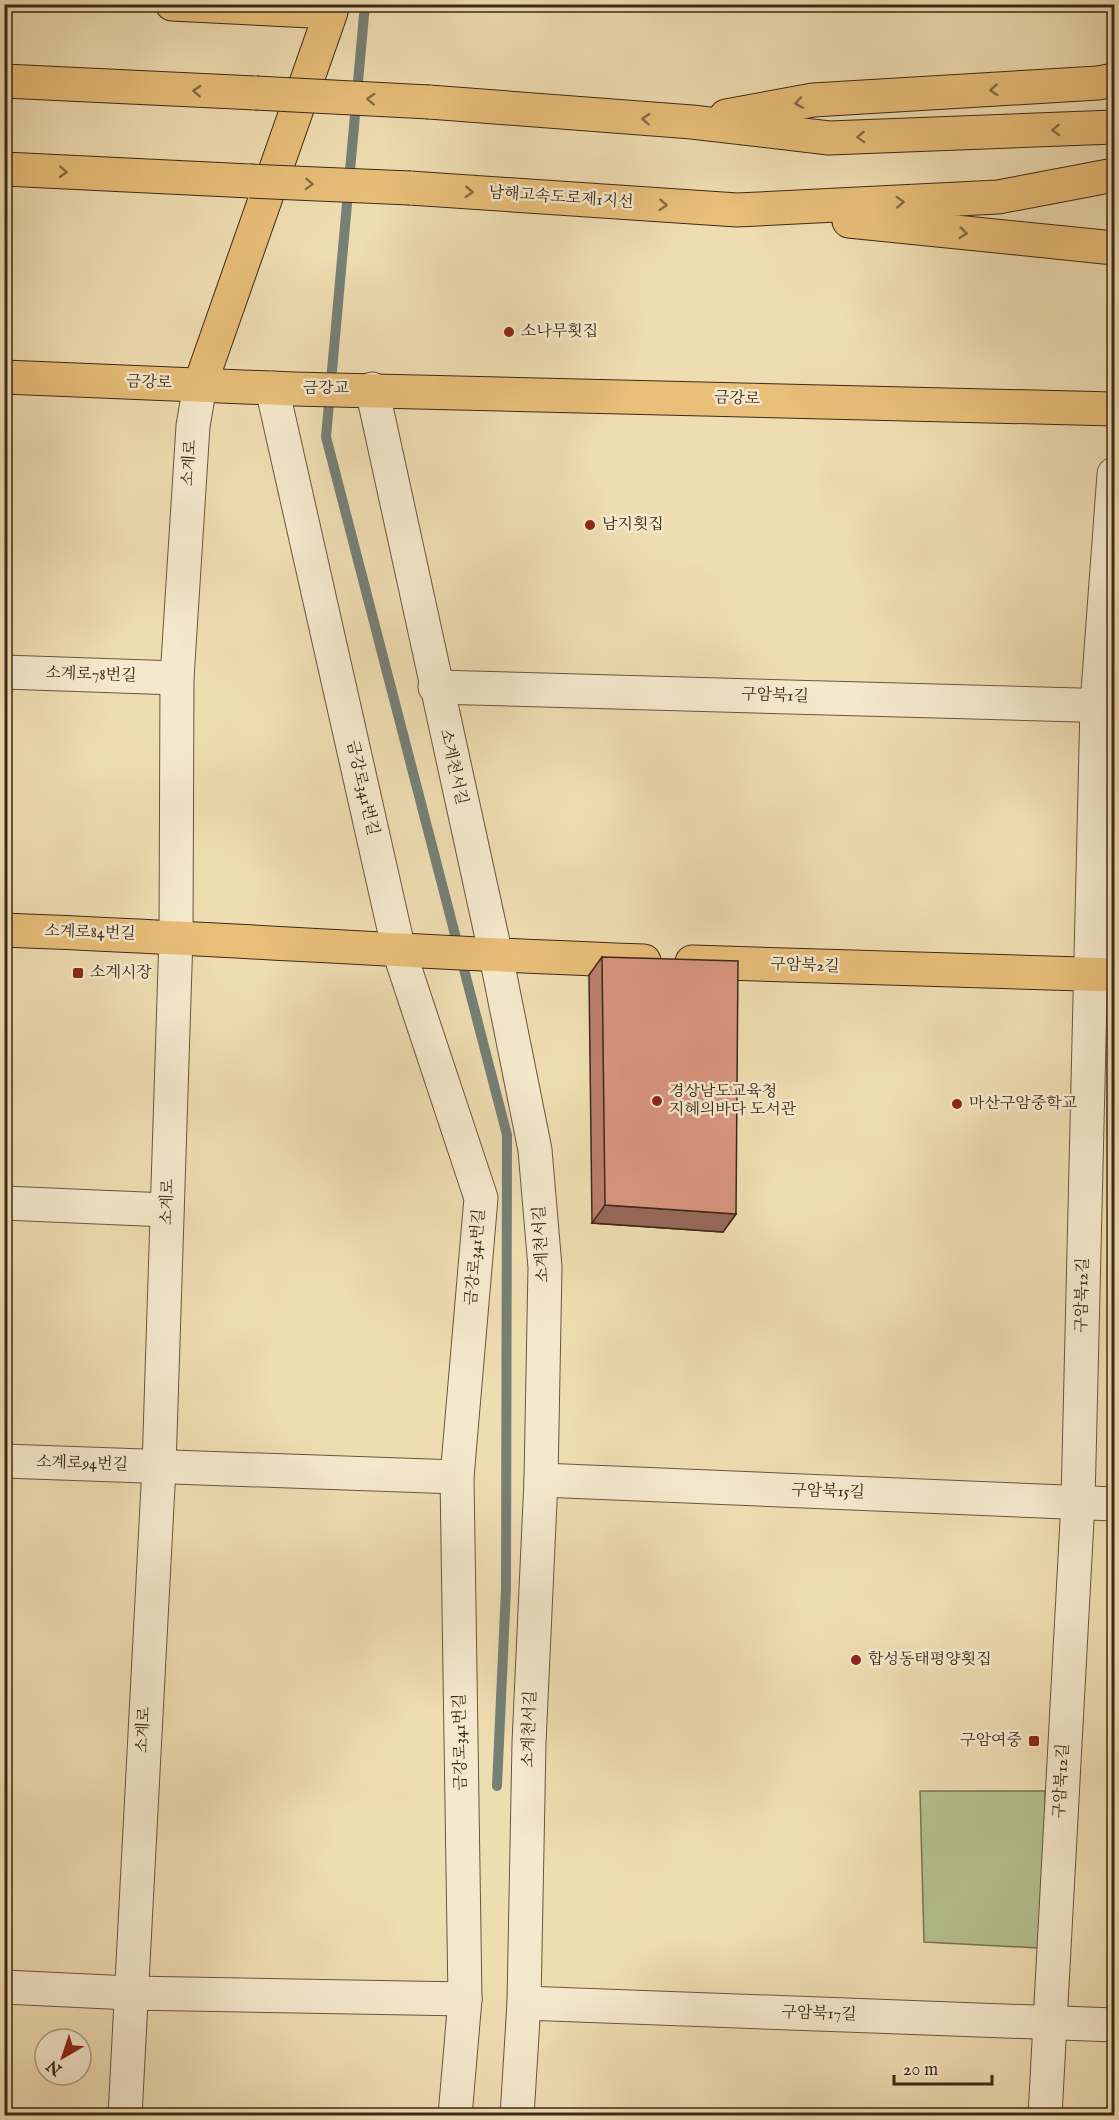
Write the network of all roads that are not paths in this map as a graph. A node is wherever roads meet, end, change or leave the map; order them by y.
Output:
1 (172, 4) edge
2 (331, 8) edge
3 (1114, 80) edge
4 (4, 81) edge
5 (692, 122) junction
6 (1114, 128) edge
7 (4, 169) edge
8 (1114, 175) edge
9 (737, 210) junction
10 (1114, 248) edge
11 (4, 377) edge
12 (200, 385) junction
13 (283, 388) junction
14 (365, 389) junction
15 (1114, 409) edge
16 (1114, 474) edge
17 (4, 672) edge
18 (177, 678) junction
19 (435, 687) junction
20 (1106, 706) edge
21 (4, 930) edge
22 (177, 936) junction
23 (409, 951) junction
24 (488, 956) junction
25 (1103, 975) edge
26 (4, 1203) edge
27 (167, 1210) junction
28 (4, 1461) edge
29 (159, 1467) junction
30 (457, 1477) junction
31 (541, 1480) junction
32 (1078, 1502) junction
33 (1114, 1504) edge
34 (4, 1987) edge
35 (130, 1993) junction
36 (465, 1999) junction
37 (524, 2003) junction
38 (1049, 2023) junction
39 (1114, 2025) edge
40 (125, 2115) edge
41 (456, 2115) edge
42 (517, 2115) edge
43 (1046, 2115) edge

1 - 2 main road, 소계로
2 - 12 main road, 소계로
3 -> 5 main road
5 -> 4 main road, bridge
6 -> 5 main road
7 -> 9 main road, 남해고속도로제1지선, bridge
9 -> 8 main road, 남해고속도로제1지선
9 -> 10 main road
11 - 12 main road, 금강로
12 - 13 main road, 금강로
12 - 18 street, 소계로
13 - 14 main road, 금강교
13 - 23 street, 금강로341번길
14 - 15 main road, 금강로
14 - 19 street, 소계천서길
16 - 20 street, 구암북12길
17 - 18 street, 소계로78번길
18 - 22 street, 소계로
19 - 20 street, 구암북1길
19 - 24 street, 소계천서길
20 - 25 street, 구암북12길
21 - 22 main road, 소계로84번길
22 - 23 main road
22 - 27 street, 소계로
23 - 24 main road, 구암북2길
23 - 30 street, 금강로341번길
24 - 25 main road, 구암북2길
24 - 31 street, 소계천서길
25 - 32 street, 구암북12길
26 - 27 street
27 - 29 street, 소계로
28 - 29 street, 소계로94번길
29 - 30 street
29 - 35 street, 소계로
30 - 36 street, 금강로341번길
31 - 32 street, 구암북15길
31 - 37 street, 소계천서길
32 - 33 street, 구암북15길
32 - 38 street, 구암북12길
34 - 35 street
35 - 36 street
35 - 40 street, 소계로
36 - 41 street, 금강로341번길
37 - 38 street, 구암북17길
37 - 42 street, 소계천서길
38 - 39 street, 구암북17길
38 - 43 street, 구암북12길

